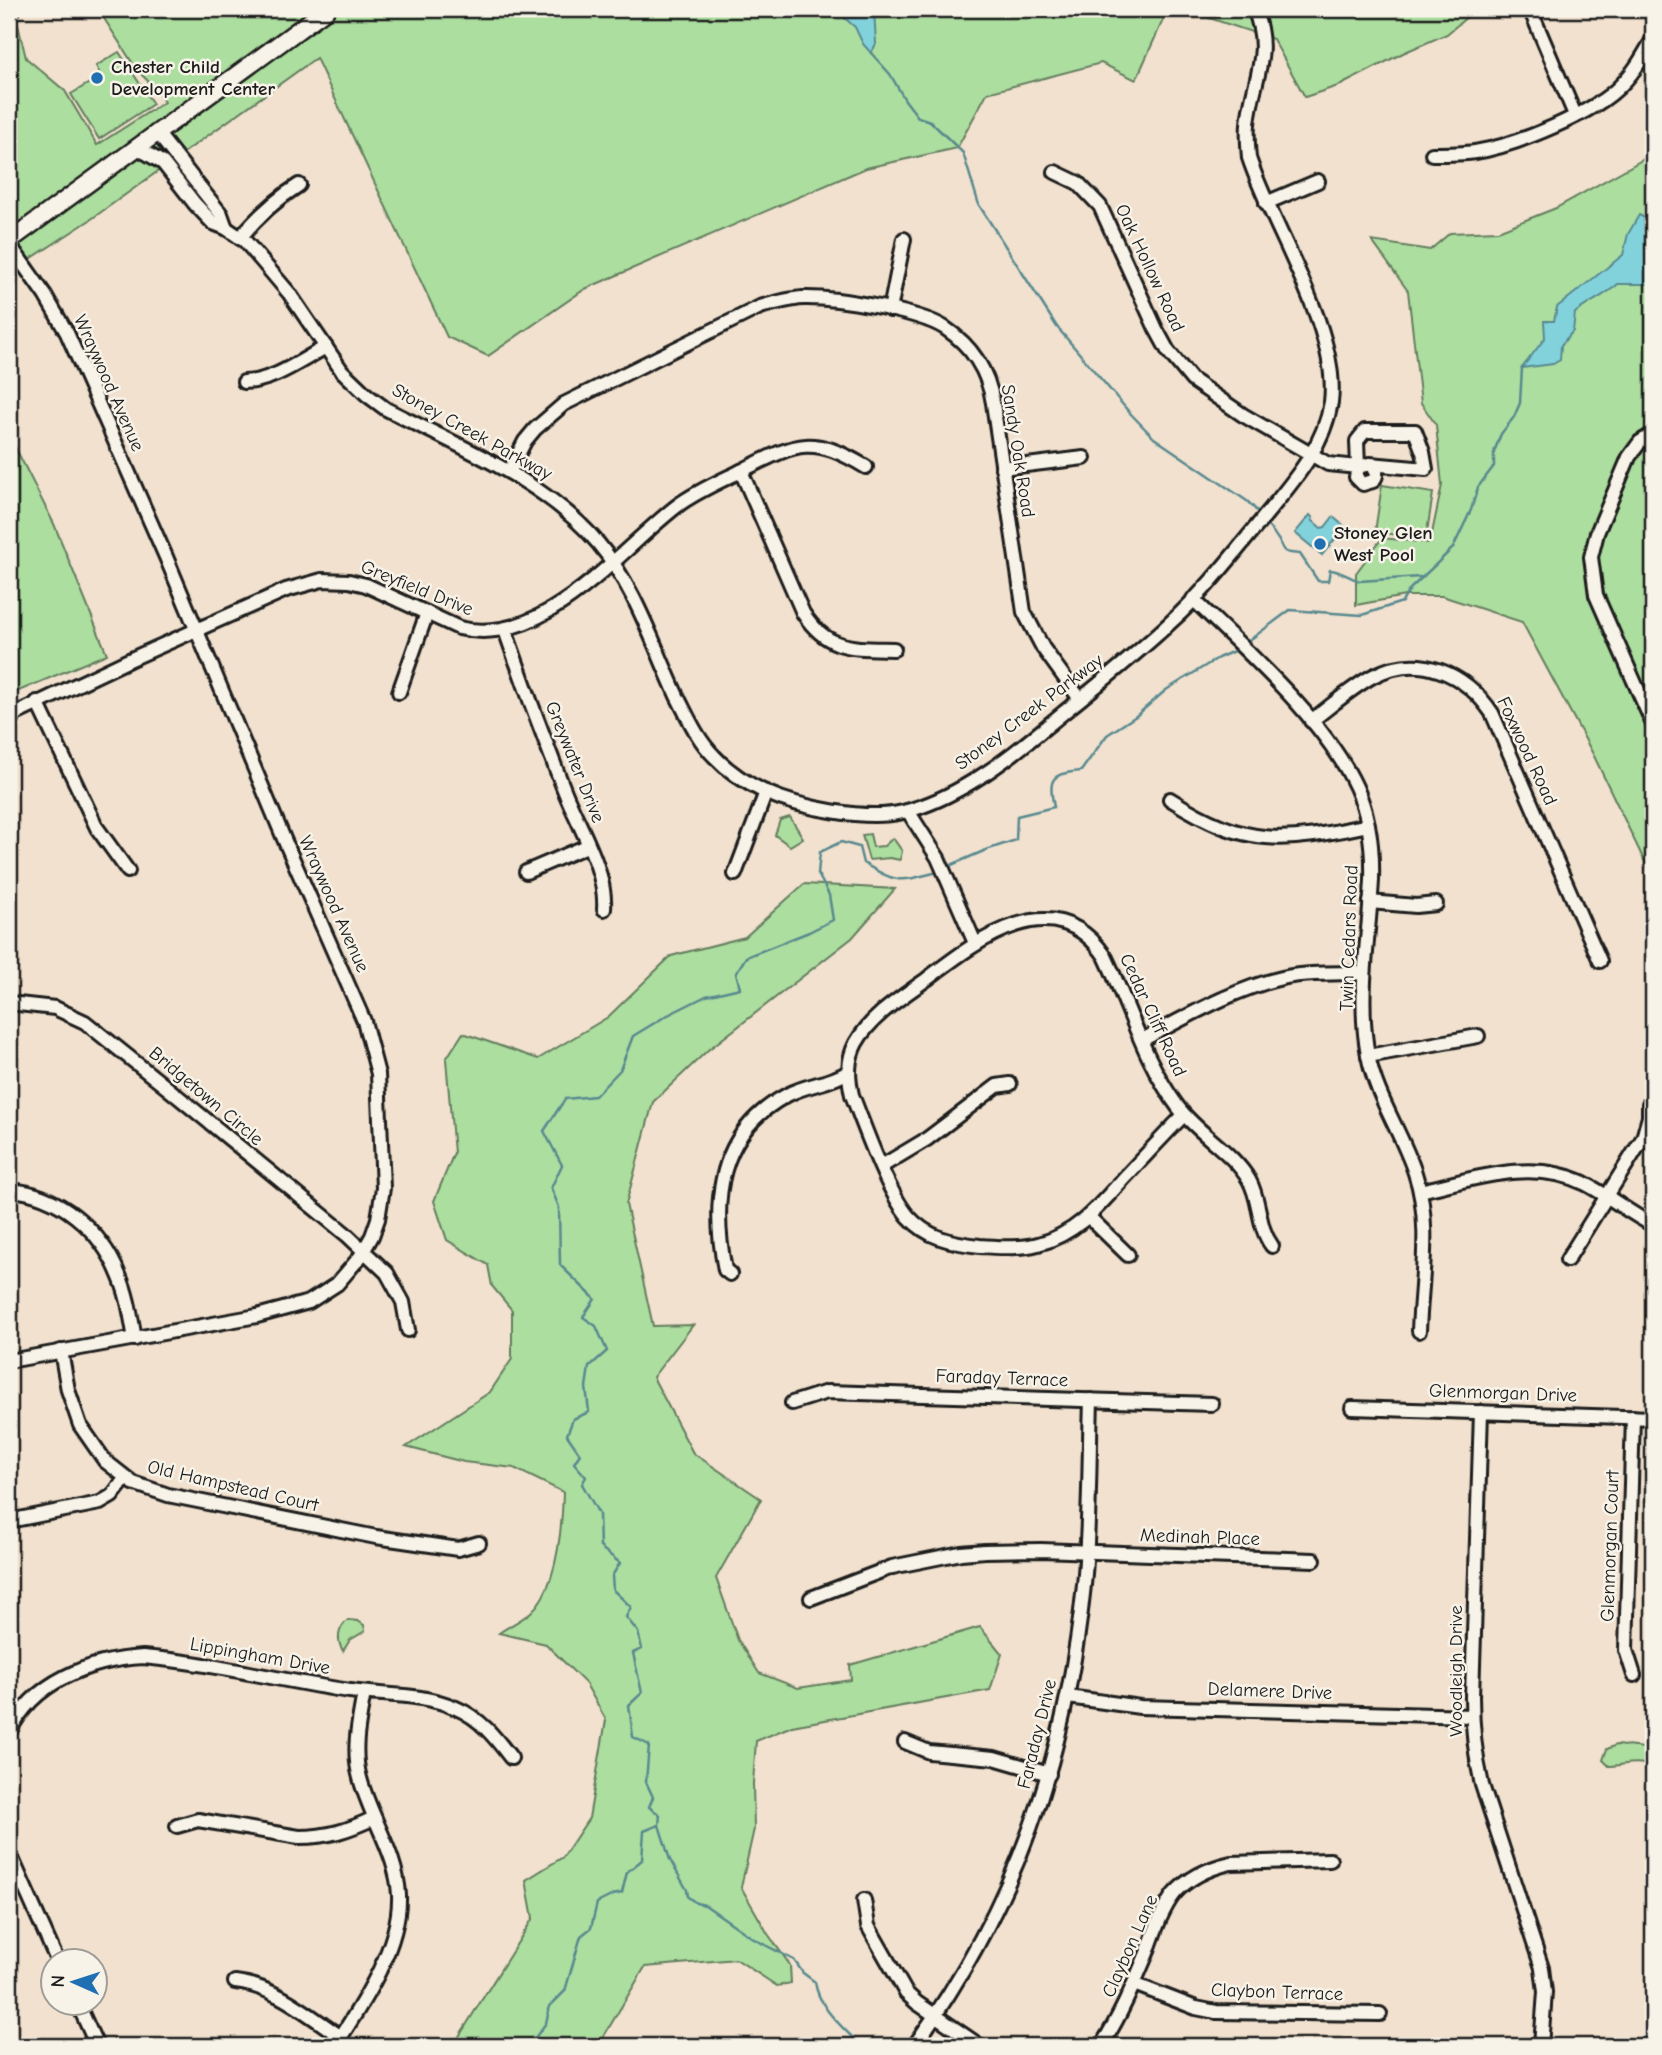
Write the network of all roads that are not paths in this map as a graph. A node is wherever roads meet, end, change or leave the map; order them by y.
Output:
1 (327, 9) edge
2 (1254, 9) edge
3 (1530, 9) edge
4 (1653, 39) edge
5 (1575, 115) junction
6 (158, 134) junction
7 (138, 148) junction
8 (1432, 155) dead end
9 (1055, 172) dead end
10 (1318, 181) dead end
11 (299, 185) dead end
12 (1266, 203) junction
13 (226, 228) junction
14 (240, 237) junction
15 (904, 239) dead end
16 (9, 242) edge
17 (890, 310) junction
18 (326, 347) junction
19 (244, 382) dead end
20 (1653, 434) edge
21 (1312, 453) junction
22 (1084, 457) dead end
23 (1364, 465) junction
24 (866, 467) dead end
25 (1003, 468) junction
26 (741, 471) junction
27 (509, 472) junction
28 (612, 561) junction
29 (1193, 599) junction
30 (427, 613) junction
31 (505, 630) junction
32 (197, 631) junction
33 (894, 649) dead end
34 (399, 692) dead end
35 (1080, 699) junction
36 (37, 702) junction
37 (9, 717) edge
38 (1311, 721) junction
39 (1653, 724) edge
40 (766, 792) junction
41 (1170, 799) dead end
42 (908, 811) junction
43 (1368, 825) junction
44 (587, 846) junction
45 (128, 871) dead end
46 (526, 872) dead end
47 (735, 874) dead end
48 (1370, 902) junction
49 (1436, 904) dead end
50 (604, 909) dead end
51 (975, 943) junction
52 (1600, 961) dead end
53 (1364, 973) junction
54 (9, 1003) edge
55 (1478, 1035) dead end
56 (1142, 1040) junction
57 (1368, 1055) junction
58 (848, 1072) junction
59 (1010, 1084) dead end
60 (1649, 1104) dead end
61 (1184, 1115) junction
62 (882, 1166) junction
63 (9, 1191) edge
64 (1420, 1191) junction
65 (1606, 1197) junction
66 (1089, 1217) junction
67 (1653, 1225) edge
68 (1272, 1246) dead end
69 (364, 1251) junction
70 (1128, 1255) dead end
71 (1567, 1260) dead end
72 (730, 1274) dead end
73 (408, 1330) dead end
74 (1419, 1331) dead end
75 (135, 1339) junction
76 (61, 1351) junction
77 (9, 1361) edge
78 (1091, 1400) junction
79 (792, 1403) dead end
80 (1212, 1404) dead end
81 (1352, 1408) dead end
82 (1481, 1412) junction
83 (1633, 1417) junction
84 (1653, 1418) edge
85 (125, 1479) junction
86 (9, 1521) edge
87 (479, 1543) dead end
88 (1086, 1553) junction
89 (1314, 1560) dead end
90 (811, 1598) dead end
91 (1634, 1675) dead end
92 (364, 1693) junction
93 (1068, 1697) junction
94 (1472, 1716) junction
95 (9, 1733) edge
96 (905, 1742) dead end
97 (510, 1758) dead end
98 (1049, 1774) junction
99 (374, 1818) junction
100 (177, 1826) dead end
101 (9, 1852) edge
102 (1330, 1860) dead end
103 (12, 1875) edge
104 (864, 1900) dead end
105 (49, 1946) edge
106 (235, 1982) dead end
107 (1134, 1984) junction
108 (1380, 2014) dead end
109 (83, 2016) edge
110 (936, 2017) junction
111 (338, 2042) edge
112 (97, 2046) edge
113 (914, 2046) edge
114 (980, 2046) edge
115 (1101, 2046) edge
116 (1541, 2046) edge

1 - 6 main road
2 - 12 street, Stoney Creek Parkway
3 - 5 street
4 - 5 street
5 - 8 street
6 - 7 main road
6 - 13 street, Stoney Creek Parkway
7 - 13 street, Stoney Creek Parkway
7 - 16 main road
9 - 21 street, Oak Hollow Road
10 - 12 street
11 - 14 street
12 - 21 street, Stoney Creek Parkway
13 - 14 street, Stoney Creek Parkway
14 - 18 street, Stoney Creek Parkway
15 - 17 street
16 - 32 street, Wraywood Avenue
17 - 25 street, Sandy Oak Road
17 - 27 street, Sandy Oak Road
18 - 19 street
18 - 27 street, Stoney Creek Parkway
20 - 39 street
21 - 23 street, Oak Hollow Road
21 - 29 street, Stoney Creek Parkway
22 - 25 street
23 - 23 street, Oak Hollow Road
24 - 26 street, Greyfield Drive
25 - 35 street, Sandy Oak Road
26 - 28 street, Greyfield Drive
26 - 33 street
27 - 28 street, Stoney Creek Parkway
28 - 31 street, Greyfield Drive
28 - 40 street, Stoney Creek Parkway
29 - 35 street, Stoney Creek Parkway
29 - 38 street, Twin Cedars Road
30 - 31 street, Greyfield Drive
30 - 32 street, Greyfield Drive
30 - 34 street
31 - 44 street, Greywater Drive
32 - 36 street, Greyfield Drive
32 - 69 street, Wraywood Avenue
35 - 42 street, Stoney Creek Parkway
36 - 37 street, Greyfield Drive
36 - 45 street
38 - 43 street, Twin Cedars Road
38 - 52 street, Foxwood Road
40 - 42 street, Stoney Creek Parkway
40 - 47 street
41 - 43 street
42 - 51 street
43 - 48 street, Twin Cedars Road
44 - 46 street
44 - 50 street, Greywater Drive
48 - 49 street
48 - 53 street, Twin Cedars Road
51 - 56 street, Cedar Cliff Road
51 - 58 street, Cedar Cliff Road
53 - 56 street
53 - 57 street, Twin Cedars Road
54 - 69 street, Bridgetown Circle
55 - 57 street
56 - 61 street, Cedar Cliff Road
57 - 64 street, Twin Cedars Road
58 - 62 street
58 - 72 street
59 - 62 street
60 - 65 street
61 - 66 street
61 - 68 street, Cedar Cliff Road
62 - 66 street
63 - 75 street
64 - 65 street
64 - 74 street, Twin Cedars Road
65 - 67 street
65 - 71 street
66 - 70 street
69 - 73 street, Bridgetown Circle
69 - 75 street, Wraywood Avenue
75 - 76 street, Wraywood Avenue
76 - 77 street, Wraywood Avenue
76 - 85 street, Old Hampstead Court
78 - 79 street, Faraday Terrace
78 - 80 street, Faraday Terrace
78 - 88 street, Faraday Drive
81 - 82 street, Glenmorgan Drive
82 - 83 street, Glenmorgan Drive
82 - 94 street, Woodleigh Drive
83 - 84 street, Glenmorgan Drive
83 - 91 street, Glenmorgan Court
85 - 86 street
85 - 87 street, Old Hampstead Court
88 - 89 street, Medinah Place
88 - 90 street, Medinah Place
88 - 93 street, Faraday Drive
92 - 95 street, Lippingham Drive
92 - 97 street, Lippingham Drive
92 - 99 street
93 - 94 street, Delamere Drive
93 - 98 street, Faraday Drive
94 - 116 street, Woodleigh Drive
96 - 98 street
98 - 110 street, Faraday Drive
99 - 100 street
99 - 111 street
101 - 103 street
102 - 107 street, Claybon Lane
103 - 105 street
104 - 110 street
106 - 111 street
107 - 108 street, Claybon Terrace
107 - 115 street, Claybon Lane
109 - 112 street
110 - 113 street, Faraday Drive
110 - 114 street

